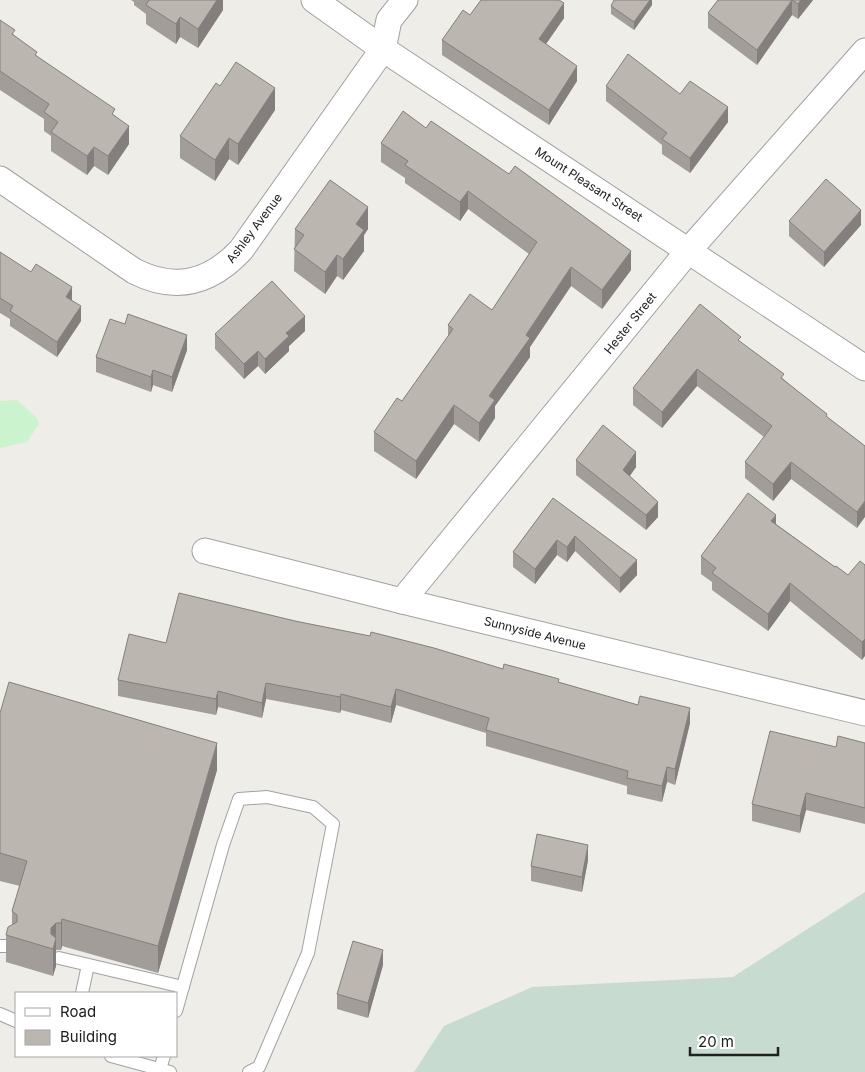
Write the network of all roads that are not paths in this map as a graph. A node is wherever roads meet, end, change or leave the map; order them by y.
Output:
1 (314, 0) edge
2 (406, 0) edge
3 (383, 49) junction
4 (865, 50) edge
5 (0, 180) edge
6 (689, 250) junction
7 (865, 368) edge
8 (205, 550) dead end
9 (402, 601) junction
10 (865, 713) edge
11 (59, 958) dead end
12 (88, 965) junction
13 (183, 987) junction
14 (82, 992) edge
15 (178, 1004) edge
16 (0, 1014) edge
17 (15, 1021) edge
18 (115, 1057) edge
19 (164, 1057) edge
20 (165, 1071) edge
21 (249, 1072) edge

1 - 3 street, Mount Pleasant Street
2 - 3 street, Ashley Avenue
3 - 5 street, Ashley Avenue
3 - 6 street, Mount Pleasant Street
4 - 6 street, Hester Street
6 - 7 street, Mount Pleasant Street
6 - 9 street, Hester Street
8 - 9 street, Sunnyside Avenue
9 - 10 street, Sunnyside Avenue
11 - 12 lane
12 - 13 lane
12 - 14 lane
13 - 15 lane
13 - 21 lane
16 - 17 lane
18 - 20 lane
19 - 20 lane

